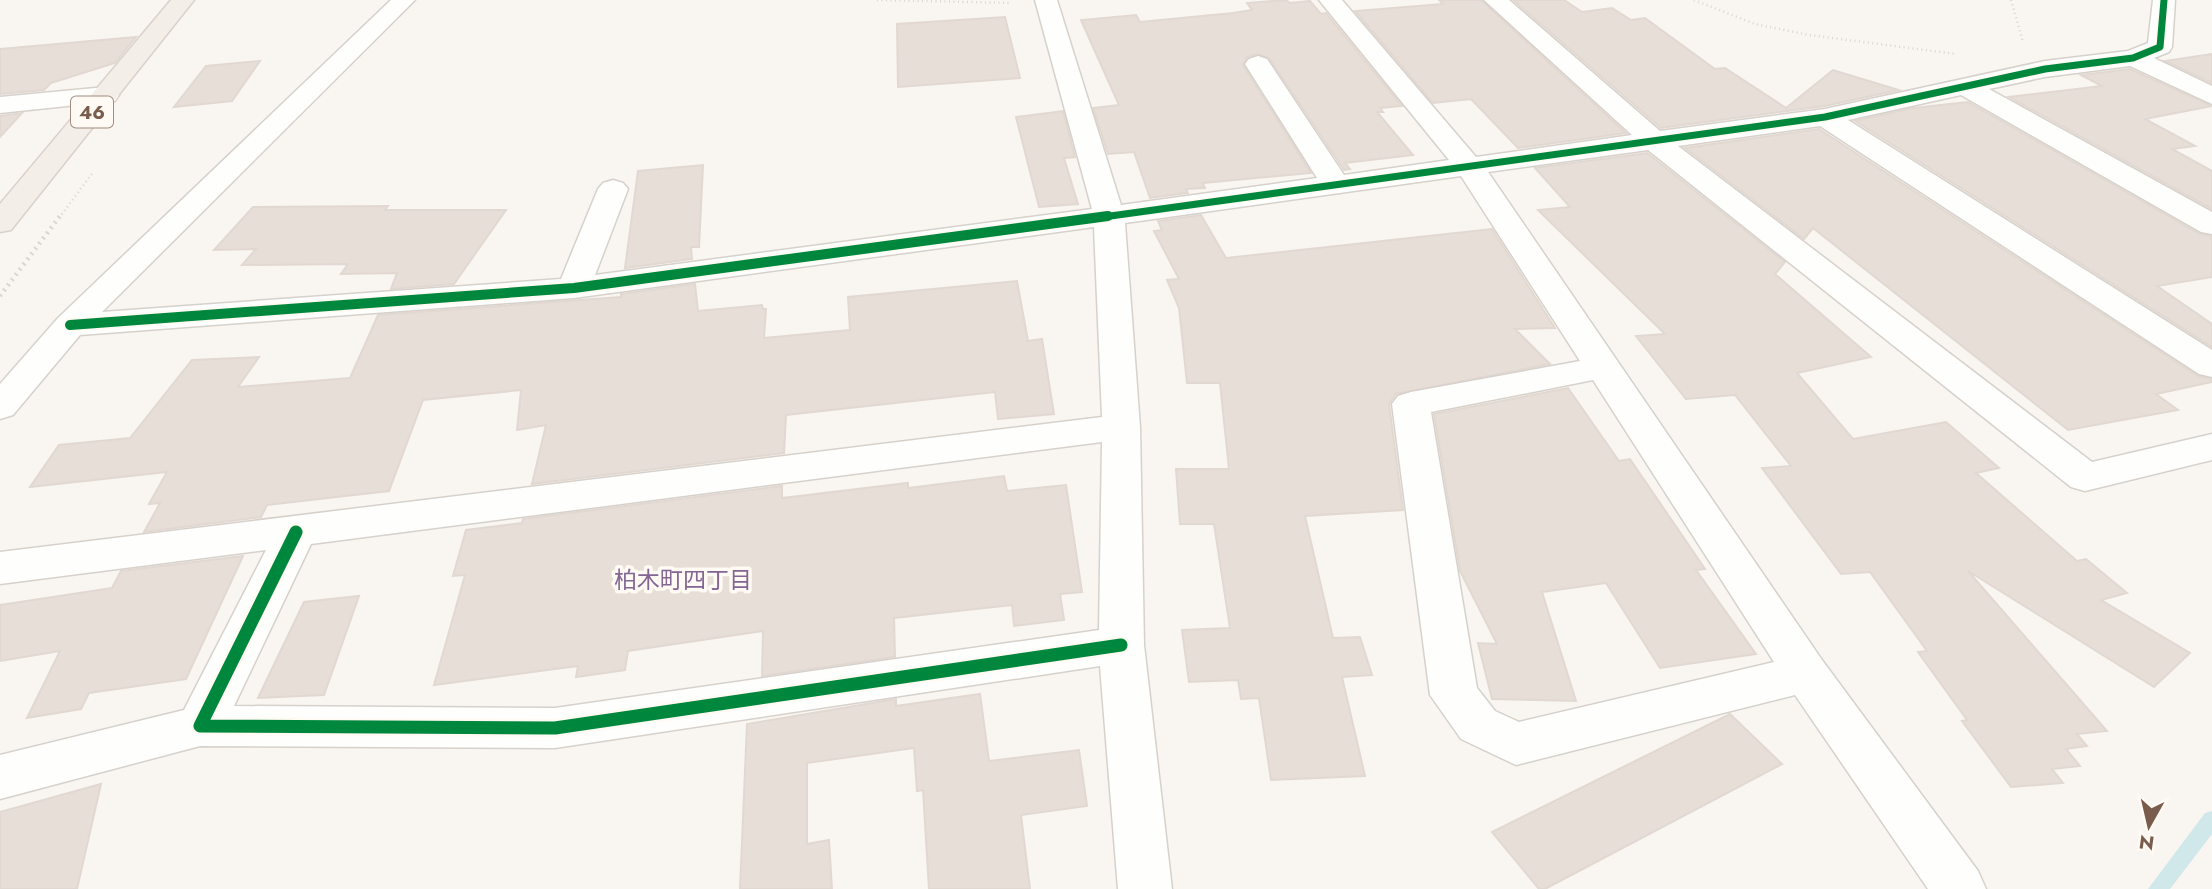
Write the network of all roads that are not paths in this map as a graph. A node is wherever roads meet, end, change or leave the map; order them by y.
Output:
1 (183, 0) edge
2 (404, 0) edge
3 (1330, 0) edge
4 (1495, 0) edge
5 (2164, 0) edge
6 (1047, 1) edge
7 (2133, 58) junction
8 (1258, 64) dead end
9 (1966, 87) junction
10 (106, 95) junction
11 (2212, 96) edge
12 (0, 105) edge
13 (1825, 117) junction
14 (1656, 142) junction
15 (1470, 167) junction
16 (1336, 185) junction
17 (613, 189) dead end
18 (1109, 215) junction
19 (0, 223) edge
20 (2212, 225) edge
21 (575, 288) junction
22 (70, 325) junction
23 (2212, 366) edge
24 (1605, 367) junction
25 (0, 407) edge
26 (1121, 427) junction
27 (2212, 447) edge
28 (296, 532) junction
29 (0, 568) edge
30 (1121, 645) junction
31 (1806, 673) junction
32 (200, 726) junction
33 (0, 777) edge
34 (1145, 889) edge
35 (1959, 889) edge

1 - 10 main road, 46
2 - 22 street
3 - 15 street
4 - 14 street
5 - 7 street
6 - 18 street
7 - 9 street
7 - 11 street
8 - 16 street
9 - 13 street
9 - 20 street
10 - 12 street
10 - 19 main road, 46
13 - 14 street
13 - 23 street
14 - 15 street
14 - 27 street
15 - 16 street
15 - 24 street
16 - 18 street
17 - 21 street
18 - 21 street
18 - 26 street
21 - 22 street
22 - 25 street
24 - 31 street
24 - 31 street
26 - 28 street
26 - 30 street
28 - 29 street
28 - 32 street
30 - 32 street
30 - 34 street
31 - 35 street
32 - 33 street

